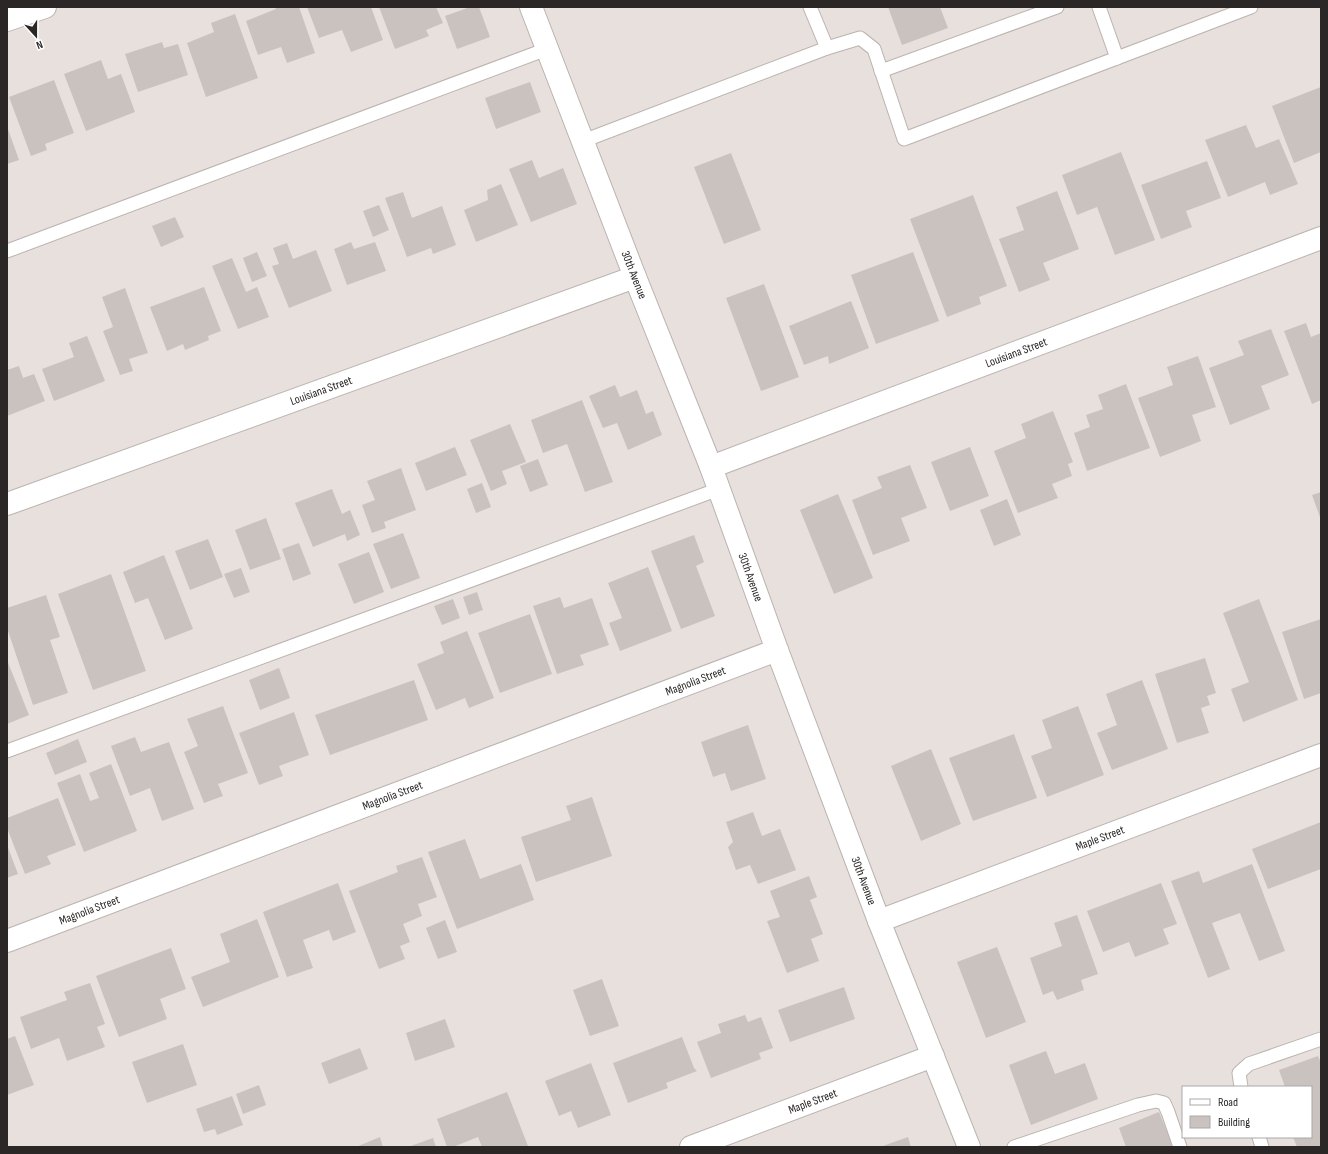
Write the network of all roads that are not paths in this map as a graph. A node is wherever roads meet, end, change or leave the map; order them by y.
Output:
1 (45, 7) edge
2 (531, 7) edge
3 (810, 7) edge
4 (1057, 7) edge
5 (1099, 7) edge
6 (1251, 7) edge
7 (7, 20) edge
8 (827, 48) junction
9 (547, 49) junction
10 (1117, 58) junction
11 (881, 71) junction
12 (583, 141) junction
13 (1321, 238) edge
14 (7, 251) edge
15 (635, 277) junction
16 (711, 467) junction
17 (719, 490) junction
18 (7, 504) edge
19 (777, 650) junction
20 (7, 751) edge
21 (1321, 755) edge
22 (879, 920) junction
23 (7, 941) edge
24 (1321, 1039) edge
25 (933, 1056) junction
26 (1241, 1086) edge
27 (691, 1147) edge
28 (969, 1147) edge
29 (1014, 1147) edge
30 (1180, 1147) edge

1 - 7 street
2 - 9 street, 30th Avenue
3 - 8 lane
4 - 11 lane
5 - 10 lane
6 - 10 lane
8 - 11 lane
8 - 12 lane
9 - 12 street, 30th Avenue
9 - 14 lane
10 - 11 lane
12 - 15 street, 30th Avenue
13 - 16 street, Louisiana Street
15 - 16 street, 30th Avenue
15 - 18 street, Louisiana Street
16 - 17 street, 30th Avenue
17 - 19 street, 30th Avenue
17 - 20 lane
19 - 22 street, 30th Avenue
19 - 23 street, Magnolia Street
21 - 22 street, Maple Street
22 - 25 street, 30th Avenue
24 - 26 lane
25 - 27 street, Maple Street
25 - 28 street, 30th Avenue
29 - 30 lane

